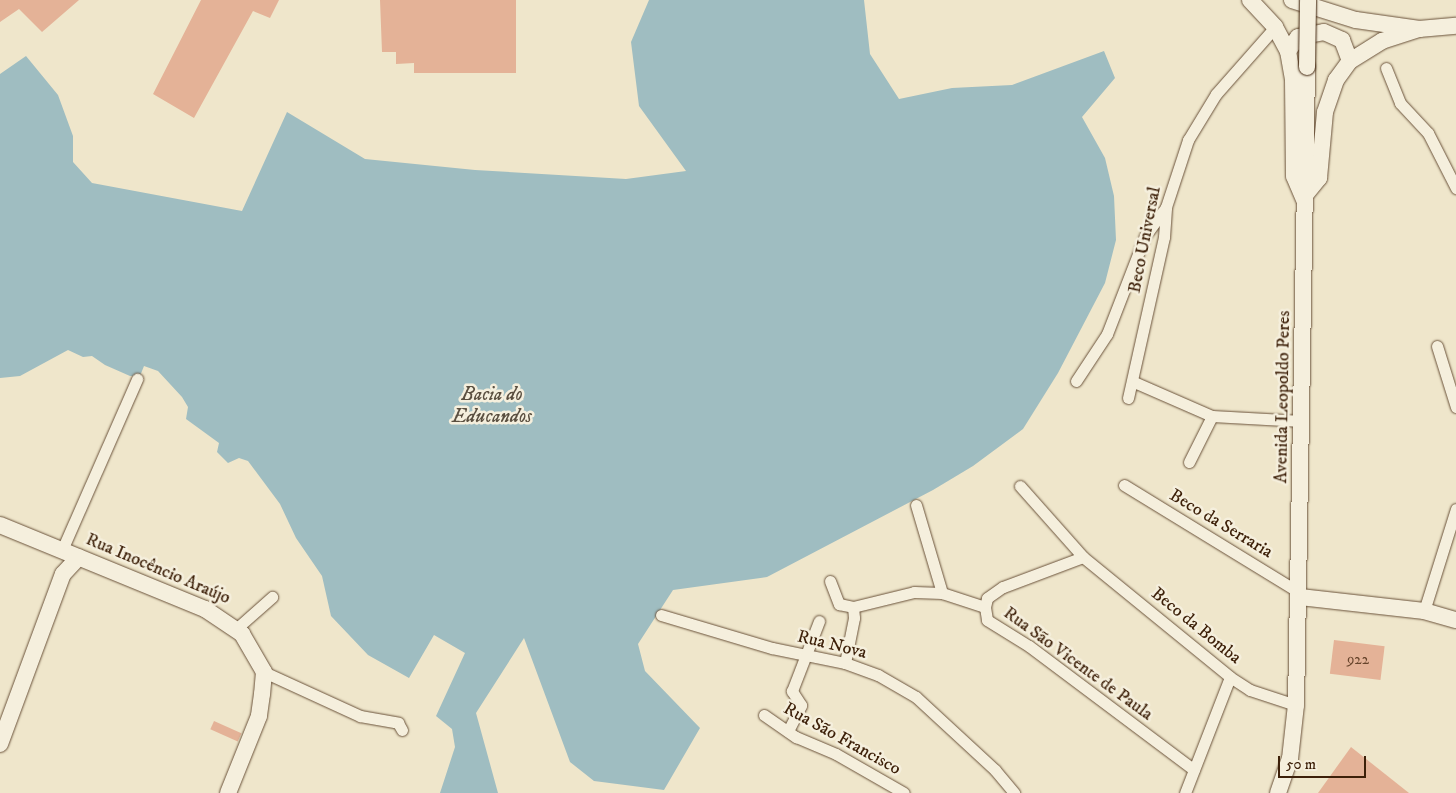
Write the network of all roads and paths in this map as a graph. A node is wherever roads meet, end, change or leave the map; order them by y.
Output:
1 (1250, 0) edge
2 (1292, 0) edge
3 (1308, 0) edge
4 (1456, 26) edge
5 (1274, 27) junction
6 (1418, 28) junction
7 (1288, 51) junction
8 (1350, 61) junction
9 (1386, 68) dead end
10 (1451, 164) edge
11 (1456, 188) edge
12 (1306, 199) junction
13 (1166, 207) junction
14 (1437, 346) dead end
15 (137, 379) dead end
16 (1076, 381) dead end
17 (1134, 382) junction
18 (1128, 398) dead end
19 (1456, 407) edge
20 (1212, 416) junction
21 (1302, 421) junction
22 (1189, 462) dead end
23 (1124, 485) dead end
24 (1020, 486) dead end
25 (916, 505) dead end
26 (1456, 510) edge
27 (3, 526) edge
28 (62, 550) junction
29 (79, 557) junction
30 (1083, 557) junction
31 (63, 574) junction
32 (830, 581) dead end
33 (942, 593) junction
34 (1300, 595) junction
35 (272, 597) dead end
36 (852, 607) junction
37 (985, 607) junction
38 (1424, 611) junction
39 (661, 614) dead end
40 (1456, 620) edge
41 (819, 621) dead end
42 (237, 628) junction
43 (806, 656) junction
44 (845, 663) junction
45 (264, 672) junction
46 (1230, 677) junction
47 (1296, 705) junction
48 (764, 715) dead end
49 (402, 730) dead end
50 (788, 731) junction
51 (0, 744) edge
52 (1194, 770) junction
53 (228, 793) edge
54 (904, 793) edge
55 (1014, 793) edge
56 (1185, 793) edge
57 (1278, 793) edge

1 - 5 street
2 - 6 street
3 - 12 street, Avenida Leopoldo Peres, bridge
4 - 6 street
5 - 7 street
5 - 13 street, Beco Universal
6 - 8 street
7 - 8 street
7 - 12 street
8 - 12 street
9 - 10 street
10 - 11 street
12 - 21 street, Avenida Leopoldo Peres
13 - 16 street
13 - 17 street, Beco Universal
14 - 19 street
15 - 28 street
17 - 18 street, Beco Universal
17 - 20 street
20 - 21 street
20 - 22 street
21 - 34 street, Avenida Leopoldo Peres
23 - 34 street, Beco da Serraria
24 - 30 street, Beco da Bomba
25 - 33 street
26 - 38 street
27 - 28 street, Rua Inocêncio Araújo
28 - 29 street, Rua Inocêncio Araújo
28 - 31 street
29 - 31 street
29 - 42 street, Rua Inocêncio Araújo
30 - 37 street
30 - 46 street, Beco da Bomba
31 - 51 street
32 - 36 street
33 - 36 street, Rua São Vicente de Paula
33 - 37 street, Rua São Vicente de Paula
34 - 38 street
34 - 47 street, Avenida Leopoldo Peres
35 - 42 street
36 - 44 street
37 - 52 street, Rua São Vicente de Paula
38 - 40 street
39 - 43 street, Rua Nova
41 - 43 street
42 - 45 street, Rua Inocêncio Araújo
43 - 44 street, Rua Nova
43 - 50 street
44 - 55 street, Rua Nova
45 - 49 street
45 - 53 street
46 - 47 street, Beco da Bomba
46 - 52 street
47 - 57 street, Avenida Leopoldo Peres
48 - 50 street, Rua São Francisco
50 - 54 street, Rua São Francisco
52 - 56 street

